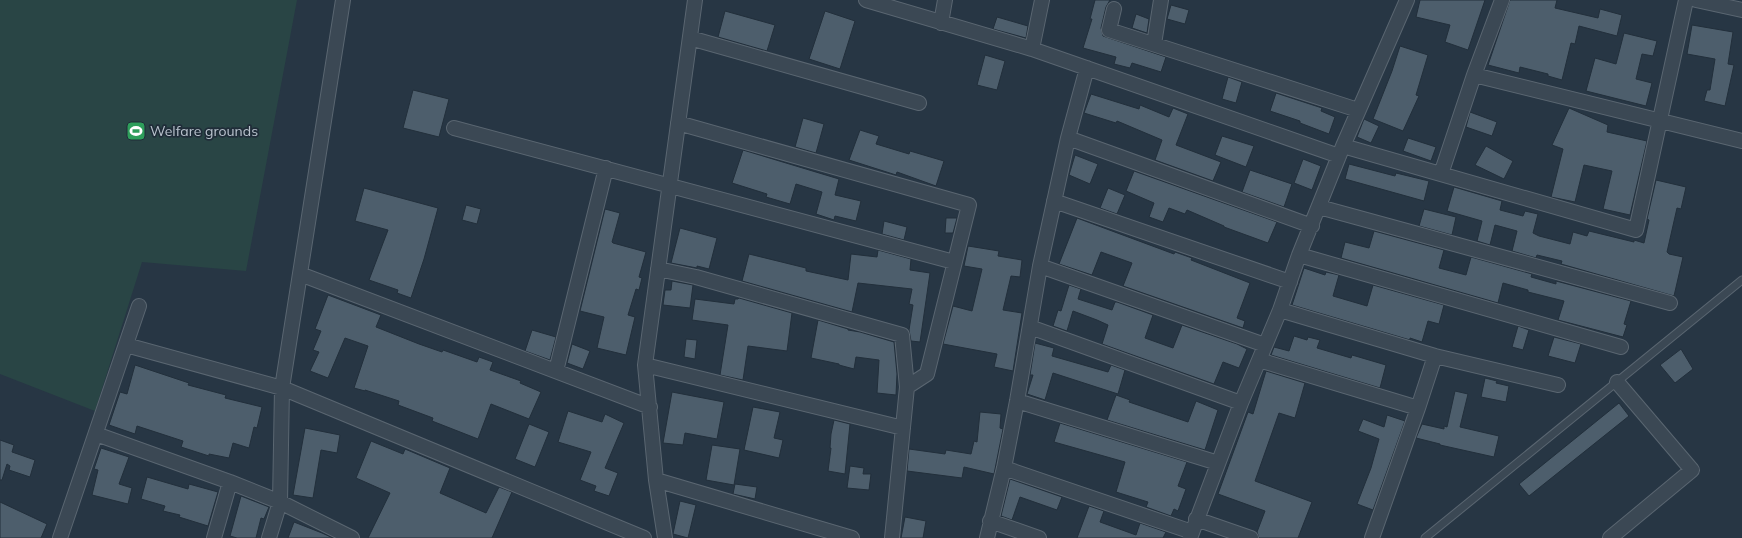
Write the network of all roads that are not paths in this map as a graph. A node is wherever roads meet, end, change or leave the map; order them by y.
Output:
1 (343, 0) edge
2 (695, 0) edge
3 (866, 0) edge
4 (945, 0) edge
5 (1042, 0) edge
6 (1161, 0) edge
7 (1407, 0) edge
8 (1502, 0) edge
9 (1686, 0) edge
10 (1696, 0) edge
11 (1114, 9) dead end
12 (1742, 10) edge
13 (941, 23) junction
14 (690, 38) junction
15 (1154, 44) junction
16 (1032, 49) junction
17 (1087, 68) junction
18 (1474, 75) junction
19 (919, 103) dead end
20 (1358, 110) junction
21 (1659, 122) junction
22 (678, 123) junction
23 (454, 128) dead end
24 (1068, 138) junction
25 (1742, 141) edge
26 (1341, 151) junction
27 (606, 168) junction
28 (1441, 174) junction
29 (669, 185) junction
30 (1054, 202) junction
31 (1319, 207) junction
32 (1312, 226) junction
33 (1299, 254) junction
34 (954, 262) junction
35 (1040, 266) junction
36 (658, 269) junction
37 (300, 274) junction
38 (1742, 280) edge
39 (1290, 282) junction
40 (1670, 303) dead end
41 (139, 306) dead end
42 (1280, 310) junction
43 (1030, 328) junction
44 (126, 345) junction
45 (1265, 345) junction
46 (1621, 347) dead end
47 (1435, 356) junction
48 (1259, 360) junction
49 (645, 365) junction
50 (556, 371) junction
51 (1617, 382) junction
52 (1558, 385) dead end
53 (907, 387) junction
54 (282, 388) junction
55 (1017, 401) junction
56 (1241, 403) junction
57 (650, 406) junction
58 (1418, 408) junction
59 (903, 428) junction
60 (96, 434) junction
61 (1218, 463) junction
62 (1004, 468) junction
63 (656, 480) junction
64 (230, 482) junction
65 (280, 502) junction
66 (990, 521) junction
67 (1193, 530) edge
68 (60, 538) edge
69 (214, 538) edge
70 (269, 538) edge
71 (352, 538) edge
72 (644, 538) edge
73 (665, 538) edge
74 (852, 538) edge
75 (892, 538) edge
76 (987, 538) edge
77 (1039, 538) edge
78 (1250, 538) edge
79 (1372, 538) edge
80 (1424, 538) edge
81 (1610, 538) edge

1 - 37 street
2 - 14 street
3 - 13 street
4 - 13 street
5 - 16 street
6 - 15 street
7 - 20 street
8 - 18 street
9 - 21 street
10 - 12 street
11 - 15 street
13 - 16 street
14 - 19 street
14 - 22 street
15 - 20 street
16 - 17 street
17 - 24 street
17 - 26 street
18 - 21 street
18 - 28 street
20 - 26 street
21 - 25 street
21 - 28 street
22 - 29 street
22 - 34 street
23 - 27 street
24 - 30 street
24 - 32 street
26 - 28 street
26 - 31 street
27 - 29 street
27 - 50 street
29 - 34 street
29 - 36 street
30 - 35 street
30 - 39 street
31 - 32 street
31 - 40 street
32 - 33 street
33 - 39 street
33 - 46 street
34 - 53 street
35 - 43 street
35 - 45 street
36 - 49 street
36 - 53 street
37 - 50 street
37 - 54 street
38 - 51 lane
39 - 42 street
41 - 44 street
42 - 45 street
42 - 47 street
43 - 55 street
43 - 56 street
44 - 54 street
44 - 60 street
45 - 48 street
47 - 52 street
47 - 58 street
48 - 56 street
48 - 58 street
49 - 57 street
49 - 59 street
50 - 57 street
51 - 80 lane
51 - 81 street
53 - 59 street
54 - 65 street
54 - 72 street
55 - 61 street
55 - 62 street
56 - 61 street
57 - 63 street
58 - 79 street
59 - 75 street
60 - 64 street
60 - 68 street
61 - 67 street
62 - 66 street
62 - 67 street
63 - 73 street
63 - 74 street
64 - 65 street
64 - 69 street
65 - 70 street
65 - 71 street
66 - 76 street
66 - 77 street
67 - 78 street

